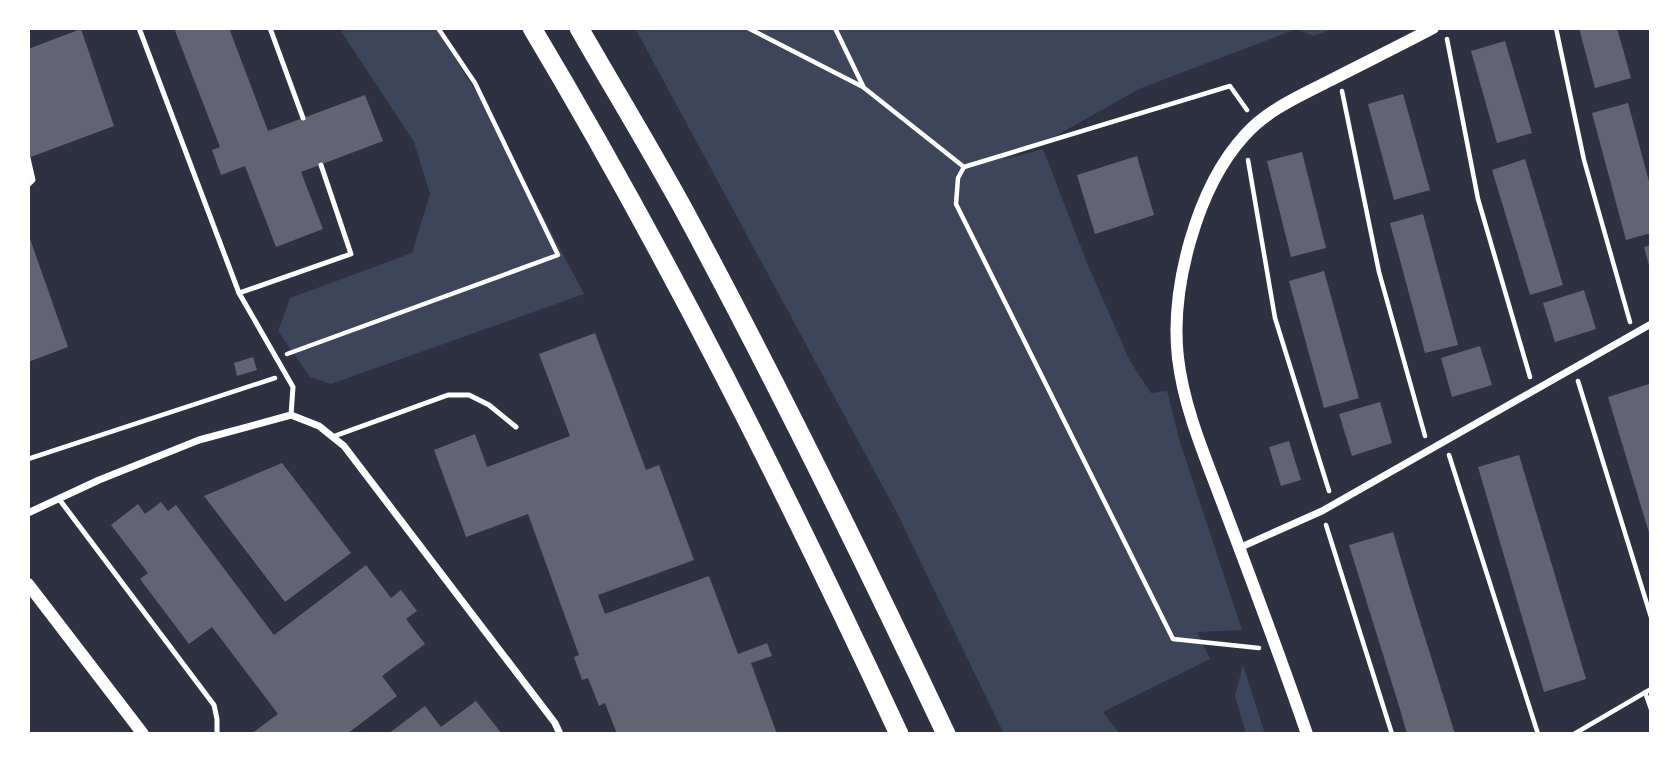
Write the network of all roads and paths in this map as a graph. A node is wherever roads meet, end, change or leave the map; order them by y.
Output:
1 (139, 28) edge
2 (270, 28) edge
3 (438, 28) edge
4 (532, 28) edge
5 (579, 28) edge
6 (748, 28) edge
7 (835, 28) edge
8 (1433, 28) edge
9 (1444, 28) edge
10 (1556, 28) edge
11 (1339, 76) junction
12 (863, 87) junction
13 (303, 118) dead end
14 (1256, 124) junction
15 (1244, 135) junction
16 (28, 158) edge
17 (321, 165) dead end
18 (964, 167) junction
19 (28, 186) edge
20 (239, 293) junction
21 (1651, 324) edge
22 (1633, 334) junction
23 (276, 358) junction
24 (1574, 368) junction
25 (286, 375) junction
26 (1534, 390) junction
27 (291, 415) junction
28 (516, 427) dead end
29 (332, 437) junction
30 (1444, 441) junction
31 (1429, 450) junction
32 (28, 459) edge
33 (59, 499) junction
34 (1333, 504) junction
35 (1322, 511) junction
36 (28, 513) edge
37 (1239, 548) junction
38 (28, 584) edge
39 (1651, 617) edge
40 (1278, 649) junction
41 (1648, 690) edge
42 (1651, 709) edge
43 (947, 733) edge
44 (143, 734) edge
45 (217, 734) edge
46 (560, 734) edge
47 (899, 734) edge
48 (1307, 734) edge
49 (1392, 734) edge
50 (1538, 734) edge
51 (1574, 734) edge

1 - 20 lane
2 - 13 lane
3 - 23 path
4 - 47 highway
5 - 43 highway
6 - 12 path
7 - 12 path
8 - 11 street
9 - 26 path
10 - 22 path
11 - 14 street
11 - 31 path
12 - 18 path
14 - 15 street
14 - 18 path
15 - 34 path
15 - 37 street
16 - 19 lane
17 - 20 lane
18 - 40 path
20 - 23 lane
21 - 22 street
22 - 24 street
23 - 25 lane
24 - 26 street
24 - 39 path
25 - 27 lane
25 - 32 path
26 - 30 street
27 - 29 street
27 - 33 street
28 - 29 lane
29 - 46 street
30 - 31 street
30 - 50 path
31 - 34 street
33 - 36 street
33 - 45 lane
34 - 35 street
35 - 37 street
35 - 49 path
37 - 40 street
38 - 44 street
40 - 48 street
41 - 42 path
41 - 51 path

